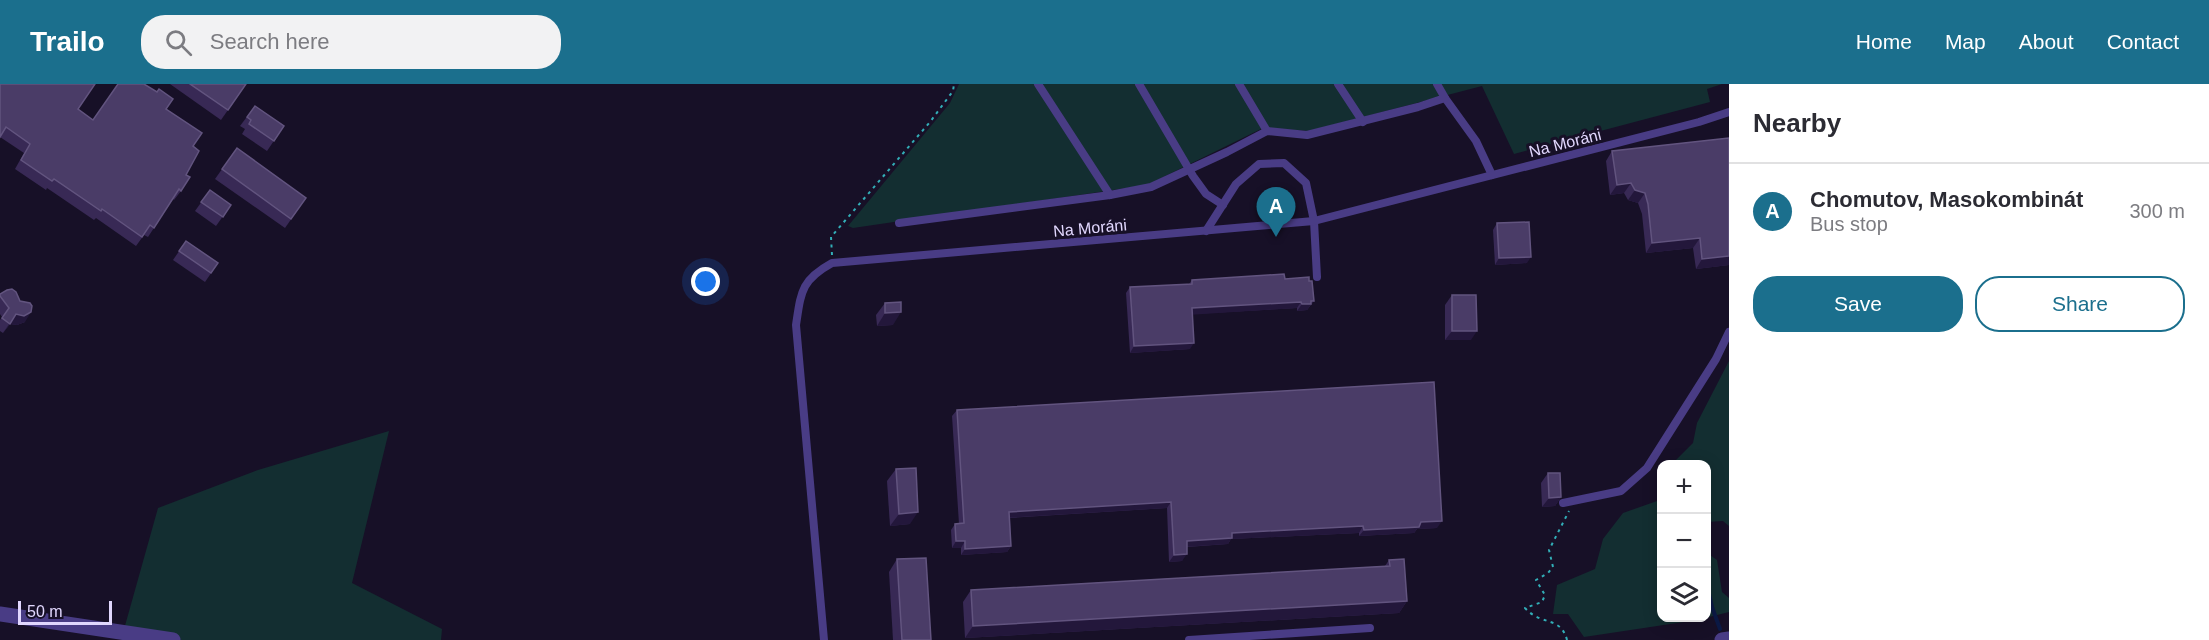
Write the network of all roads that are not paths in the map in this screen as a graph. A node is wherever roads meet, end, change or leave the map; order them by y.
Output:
1 (1038, 84) edge
2 (1139, 84) edge
3 (1239, 84) edge
4 (1338, 84) edge
5 (1437, 84) edge
6 (1446, 98) junction
7 (1729, 112) edge
8 (1363, 122) junction
9 (1267, 131) junction
10 (1189, 169) junction
11 (1491, 175) junction
12 (1110, 195) junction
13 (1223, 205) junction
14 (1314, 221) junction
15 (899, 223) dead end
16 (1206, 231) junction
17 (1317, 277) dead end
18 (1729, 332) edge
19 (1563, 503) edge
20 (0, 614) edge
21 (1370, 628) dead end
22 (1729, 639) edge
23 (173, 640) edge
24 (824, 640) edge
25 (1189, 640) edge
26 (1722, 640) edge

1 - 12 lane
2 - 10 lane
3 - 9 lane
4 - 8 lane
5 - 6 lane
6 - 8 lane
6 - 11 lane
7 - 11 lane, Na Moráni
8 - 9 lane
9 - 10 lane
10 - 12 lane
10 - 13 lane
11 - 14 lane, Na Moráni
12 - 15 lane
13 - 14 lane
13 - 16 lane
14 - 16 lane, Na Moráni
14 - 17 lane
16 - 24 lane, Na Moráni
18 - 19 lane
20 - 23 street
21 - 25 lane
22 - 26 street

